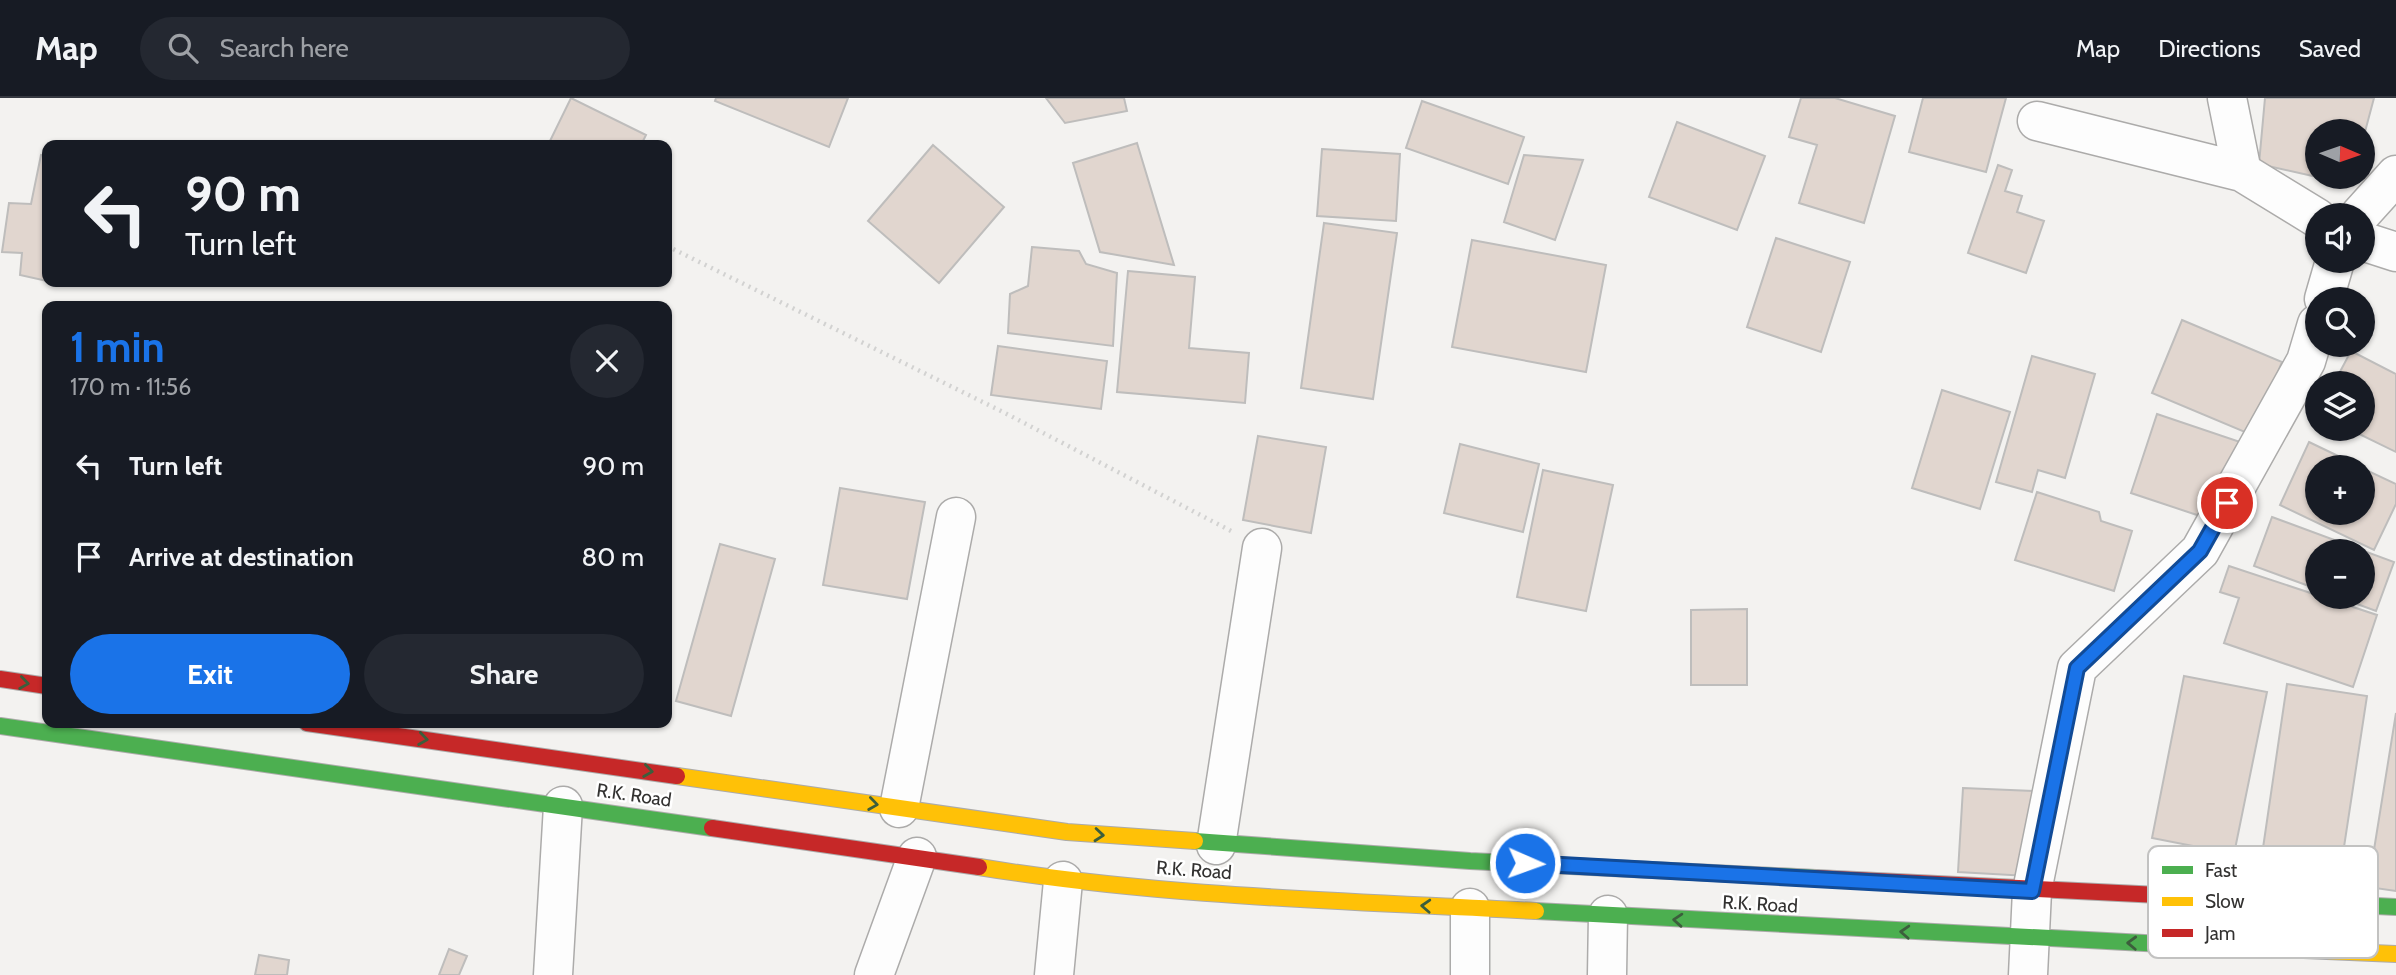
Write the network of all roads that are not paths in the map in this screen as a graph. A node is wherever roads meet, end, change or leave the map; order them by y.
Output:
1 (2227, 98) edge
2 (2037, 121) dead end
3 (2242, 172) junction
4 (2396, 175) edge
5 (2371, 203) edge
6 (2305, 211) edge
7 (2375, 245) edge
8 (2396, 251) edge
9 (2307, 357) edge
10 (956, 517) dead end
11 (1262, 548) road end
12 (0, 679) edge
13 (42, 685) edge
14 (0, 726) edge
15 (342, 728) edge
16 (563, 806) junction
17 (899, 808) junction
18 (1216, 845) junction
19 (917, 857) junction
20 (1063, 881) junction
21 (2032, 891) junction
22 (2148, 896) edge
23 (2378, 906) edge
24 (2396, 907) edge
25 (1470, 908) junction
26 (1608, 915) junction
27 (2378, 954) edge
28 (2396, 954) edge
29 (2148, 956) edge
30 (2029, 957) edge
31 (554, 975) edge
32 (874, 975) edge
33 (1054, 975) edge
34 (1470, 975) edge
35 (1607, 975) edge

1 - 3 street
2 - 3 street
3 - 6 street
4 - 5 street
7 - 8 street
9 - 21 street
10 - 17 street
11 - 18 street
12 -> 13 highway
14 - 16 highway, R.K. Road
15 -> 17 highway, R.K. Road
16 - 19 highway, R.K. Road
16 - 31 street
17 -> 18 highway, R.K. Road
18 - 21 highway, R.K. Road
19 - 20 highway, R.K. Road
19 - 32 street
25 -> 20 highway, R.K. Road
20 - 33 street
21 - 22 highway, R.K. Road
21 - 30 street
23 - 24 highway, R.K. Road
25 - 26 highway, R.K. Road
25 - 34 street
30 -> 26 highway, R.K. Road
26 - 35 street
28 -> 27 highway, R.K. Road
29 -> 30 highway, R.K. Road

